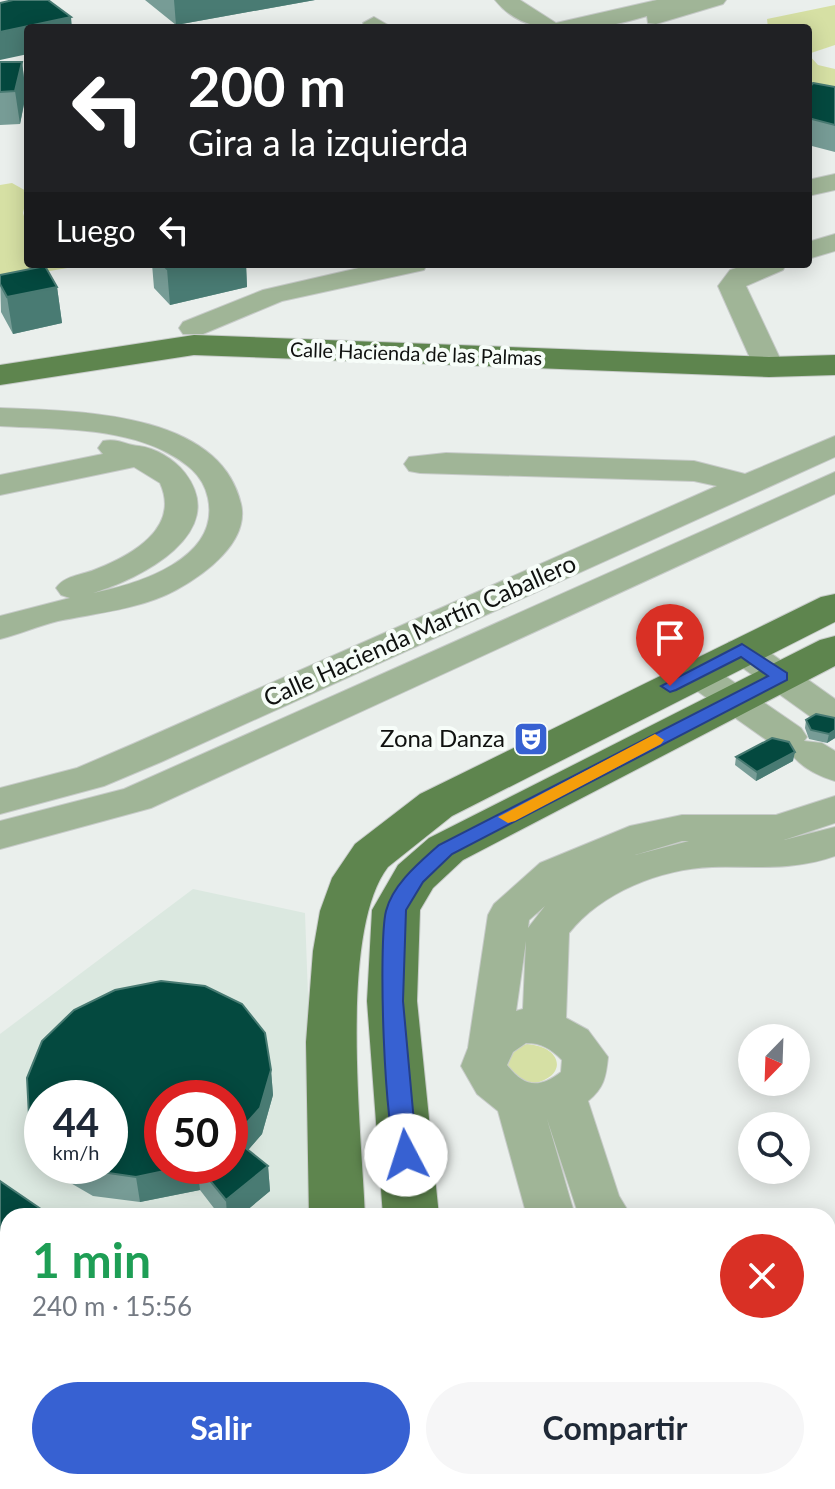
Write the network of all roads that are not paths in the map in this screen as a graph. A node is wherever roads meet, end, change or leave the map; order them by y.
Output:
1 (505, 0) edge
2 (716, 0) edge
3 (673, 1) edge
4 (544, 24) edge
5 (578, 24) edge
6 (629, 24) edge
7 (835, 182) edge
8 (812, 187) edge
9 (835, 242) edge
10 (812, 250) edge
11 (397, 268) edge
12 (762, 268) edge
13 (193, 328) junction
14 (413, 346) junction
15 (835, 348) edge
16 (0, 354) edge
17 (766, 359) junction
18 (835, 365) edge
19 (0, 375) edge
20 (0, 417) edge
21 (0, 436) edge
22 (835, 445) edge
23 (179, 447) junction
24 (77, 456) junction
25 (138, 457) junction
26 (420, 464) dead end
27 (835, 482) edge
28 (748, 484) junction
29 (0, 485) edge
30 (0, 606) edge
31 (835, 606) edge
32 (0, 628) edge
33 (835, 649) edge
34 (742, 650) junction
35 (780, 676) junction
36 (714, 686) junction
37 (831, 714) edge
38 (811, 752) edge
39 (0, 801) edge
40 (835, 809) edge
41 (0, 835) edge
42 (835, 841) edge
43 (544, 1026) junction
44 (489, 1045) junction
45 (564, 1098) junction
46 (518, 1101) junction
47 (337, 1208) edge
48 (410, 1208) edge
49 (549, 1208) edge
50 (600, 1208) edge

1 - 4 street
2 - 6 street
3 - 5 street
7 - 8 street
9 - 10 street
11 - 13 street
12 - 17 street
13 - 14 main road, Calle Hacienda de las Palmas
13 - 16 main road, Calle Hacienda de las Palmas
14 - 17 main road, Calle Hacienda de las Palmas
14 - 19 main road, Calle Hacienda de las Palmas
15 - 17 main road, Calle Hacienda de las Palmas
17 - 18 main road, Calle Hacienda de las Palmas
20 - 23 street
21 - 24 street
22 - 28 street, Calle Hacienda Martín Caballero
23 - 25 street
23 - 32 street
24 - 25 street
24 - 29 street
25 - 30 street
26 - 28 street
27 - 41 street, Calle Hacienda Martín Caballero
28 - 39 street, Calle Hacienda Martín Caballero
31 - 34 main road
33 - 35 main road
34 - 35 street
34 - 36 main road
35 - 36 main road
35 - 37 street
36 - 38 street
36 - 47 main road
36 - 48 main road
40 - 44 street
42 - 43 street
43 - 44 street
43 - 45 street
44 - 46 street
45 - 46 street
45 - 50 street
46 - 49 street

